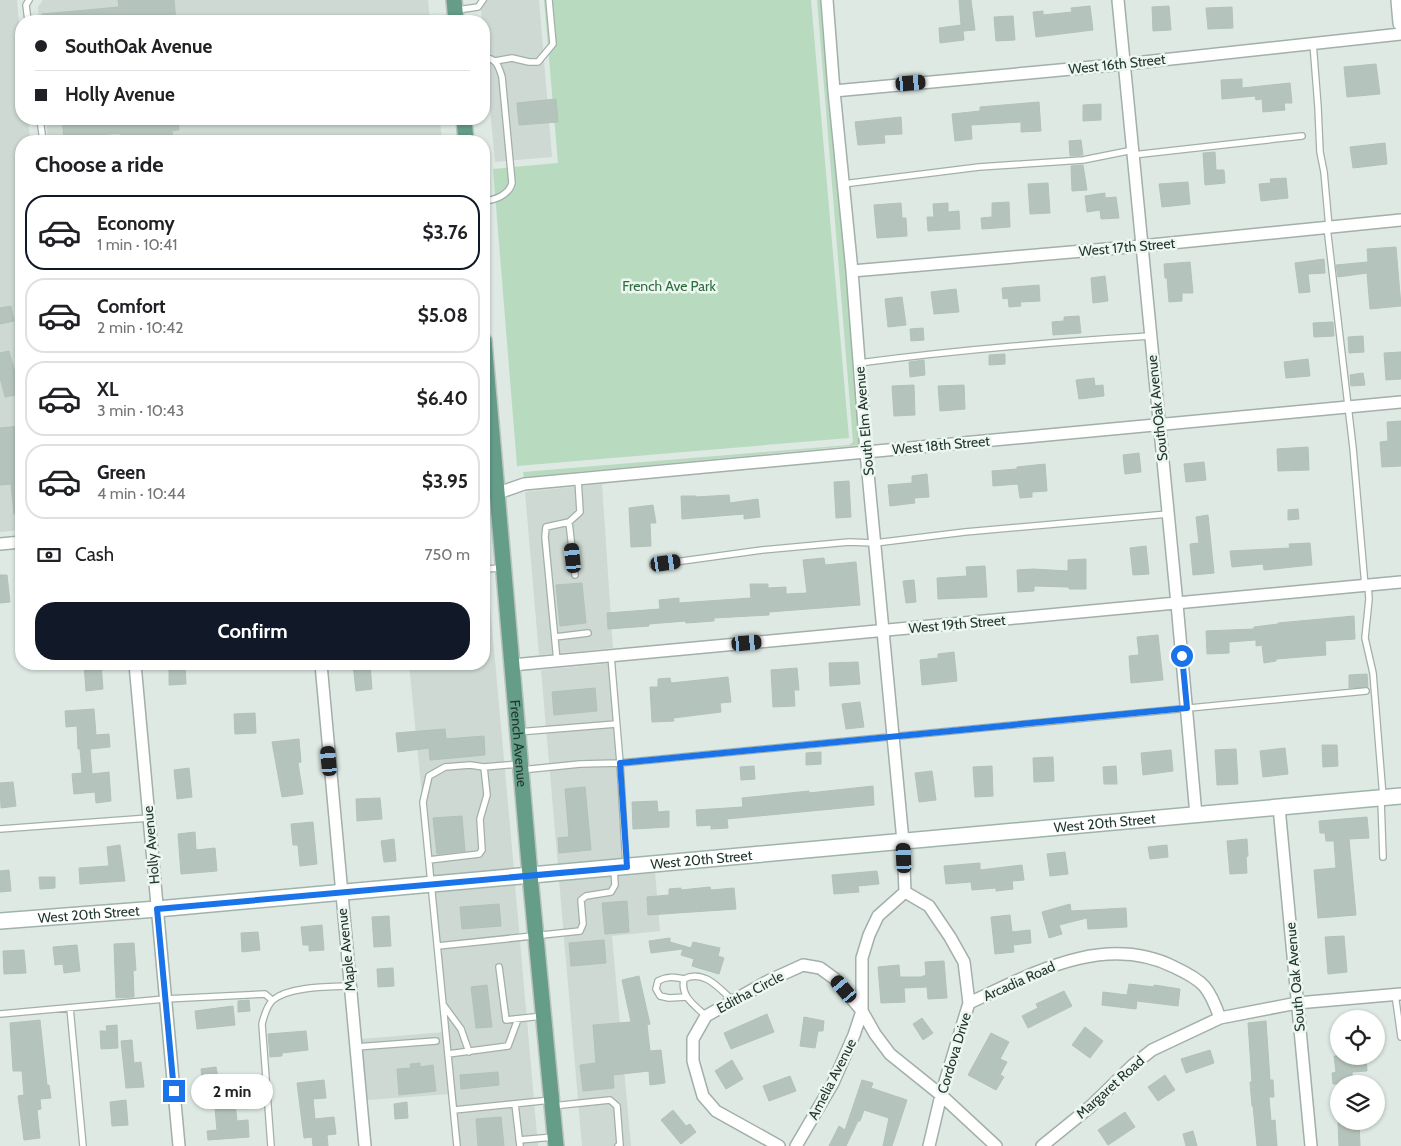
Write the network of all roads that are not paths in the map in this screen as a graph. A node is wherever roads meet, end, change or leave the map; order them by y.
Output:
1 (29, 0) edge
2 (483, 0) edge
3 (549, 0) edge
4 (827, 0) edge
5 (1118, 0) edge
6 (1399, 0) edge
7 (455, 11) edge
8 (27, 15) edge
9 (1401, 23) edge
10 (1401, 34) edge
11 (1313, 43) junction
12 (490, 58) edge
13 (495, 61) junction
14 (1125, 64) junction
15 (834, 90) junction
16 (1302, 136) dead end
17 (1133, 153) junction
18 (843, 184) junction
19 (490, 200) edge
20 (1401, 220) edge
21 (1328, 227) junction
22 (1141, 246) junction
23 (852, 271) junction
24 (1150, 336) junction
25 (859, 362) junction
26 (1401, 402) edge
27 (1348, 407) junction
28 (1159, 424) junction
29 (866, 452) junction
30 (578, 479) junction
31 (490, 496) edge
32 (1168, 514) junction
33 (569, 522) junction
34 (15, 543) edge
35 (875, 543) junction
36 (0, 544) edge
37 (653, 565) dead end
38 (504, 568) junction
39 (490, 569) edge
40 (575, 575) dead end
41 (1401, 582) edge
42 (1367, 586) junction
43 (1177, 604) junction
44 (884, 631) junction
45 (588, 632) dead end
46 (555, 637) junction
47 (610, 656) junction
48 (557, 661) junction
49 (512, 665) junction
50 (136, 670) edge
51 (322, 670) edge
52 (1366, 691) dead end
53 (1187, 708) junction
54 (616, 724) junction
55 (518, 732) junction
56 (893, 736) junction
57 (620, 763) junction
58 (484, 767) junction
59 (521, 767) junction
60 (1401, 796) edge
61 (1382, 798) junction
62 (1279, 807) junction
63 (1196, 815) junction
64 (149, 818) junction
65 (0, 829) edge
66 (903, 841) junction
67 (1383, 857) dead end
68 (429, 860) junction
69 (620, 867) junction
70 (530, 876) junction
71 (432, 884) junction
72 (905, 892) junction
73 (341, 893) junction
74 (157, 909) junction
75 (0, 921) edge
76 (536, 936) junction
77 (438, 946) junction
78 (499, 967) dead end
79 (684, 979) junction
80 (350, 986) junction
81 (1398, 994) edge
82 (686, 997) junction
83 (166, 999) junction
84 (272, 1000) junction
85 (733, 1001) junction
86 (969, 1003) junction
87 (1297, 1003) junction
88 (443, 1004) junction
89 (70, 1008) junction
90 (862, 1010) junction
91 (0, 1014) edge
92 (543, 1016) junction
93 (706, 1016) junction
94 (1220, 1018) junction
95 (518, 1019) junction
96 (1401, 1037) edge
97 (436, 1041) dead end
98 (356, 1047) junction
99 (469, 1052) junction
100 (448, 1054) junction
101 (941, 1095) junction
102 (552, 1103) junction
103 (515, 1104) junction
104 (454, 1110) junction
105 (556, 1142) edge
106 (519, 1143) edge
107 (83, 1146) edge
108 (180, 1146) edge
109 (272, 1146) edge
110 (365, 1146) edge
111 (457, 1146) edge
112 (618, 1146) edge
113 (779, 1146) edge
114 (796, 1146) edge
115 (929, 1146) edge
116 (996, 1146) edge
117 (1042, 1146) edge
118 (1311, 1146) edge

1 - 8 lane
2 - 7 lane
3 - 13 lane
4 - 15 street, South Elm Avenue
5 - 14 street, SouthOak Avenue
6 - 9 street
10 - 11 street, West 16th Street
11 - 14 street, West 16th Street
11 - 21 lane
12 - 13 lane
13 - 19 lane
14 - 15 street, West 16th Street
14 - 17 street, SouthOak Avenue
15 - 18 street, South Elm Avenue
16 - 17 lane
17 - 18 lane
17 - 22 street, SouthOak Avenue
18 - 23 street, South Elm Avenue
20 - 21 street, West 17th Street
21 - 22 street, West 17th Street
21 - 27 lane
22 - 23 street, West 17th Street
22 - 24 street, SouthOak Avenue
23 - 25 street, South Elm Avenue
24 - 25 lane
24 - 28 street, SouthOak Avenue
25 - 29 street, South Elm Avenue
26 - 27 street, West 18th Street
27 - 28 street, West 18th Street
27 - 42 lane
28 - 29 street, West 18th Street
28 - 32 street, SouthOak Avenue
29 - 30 street, West 18th Street
29 - 35 street, South Elm Avenue
30 - 31 street, West 18th Street
30 - 33 lane
31 - 38 main road, French Avenue
32 - 35 lane
32 - 43 street, SouthOak Avenue
33 - 40 lane
33 - 46 lane
34 - 36 street
35 - 37 lane
35 - 44 street, South Elm Avenue
38 - 39 lane
38 - 49 main road, French Avenue
41 - 42 street, West 19th Street
42 - 43 street, West 19th Street
42 - 61 lane
43 - 44 street, West 19th Street
43 - 53 street, SouthOak Avenue
44 - 47 street, West 19th Street
44 - 56 street, South Elm Avenue
45 - 46 lane
46 - 48 lane
47 - 48 street, West 19th Street
47 - 54 lane
48 - 49 street, West 19th Street
49 - 55 main road, French Avenue
50 - 64 street, Holly Avenue
51 - 73 street, Maple Avenue
52 - 53 lane
53 - 56 lane
53 - 63 street, SouthOak Avenue
54 - 55 lane
54 - 57 lane
55 - 59 main road, French Avenue
56 - 57 lane
56 - 66 street, South Elm Avenue
57 - 59 lane
57 - 69 lane
58 - 59 lane
58 - 68 lane
58 - 68 lane
59 - 70 main road, French Avenue
60 - 61 street, West 20th Street
61 - 62 street, West 20th Street
61 - 67 lane
62 - 63 street, West 20th Street
62 - 87 street, South Oak Avenue
63 - 66 street, West 20th Street
64 - 65 lane
64 - 74 street, Holly Avenue
66 - 69 street, West 20th Street
66 - 72 street, South Elm Avenue
68 - 71 lane
69 - 70 street, West 20th Street
69 - 76 lane
70 - 71 street, West 20th Street
70 - 76 main road, French Avenue
71 - 73 street, West 20th Street
71 - 77 lane
72 - 86 street, Cordova Drive
72 - 90 street
73 - 74 street, West 20th Street
73 - 80 street, Maple Avenue
74 - 75 street, West 20th Street
74 - 83 street, Holly Avenue
76 - 77 lane
76 - 92 main road, French Avenue
77 - 88 lane
78 - 95 lane
79 - 82 lane
79 - 82 lane
79 - 85 lane
80 - 84 lane
80 - 98 street, Maple Avenue
81 - 87 street, Margaret Road
81 - 96 lane
82 - 93 lane
83 - 84 lane
83 - 89 lane
83 - 108 street, Holly Avenue
84 - 109 lane
85 - 90 street, Editha Circle
85 - 93 street, Editha Circle
86 - 94 street, Arcadia Road
86 - 101 street, Cordova Drive
87 - 94 street, Margaret Road
87 - 118 street, South Oak Avenue
88 - 99 lane
88 - 100 lane
89 - 91 lane
89 - 107 lane
90 - 101 street, Editha Circle
90 - 114 street, Amelia Avenue
92 - 95 lane
92 - 102 main road, French Avenue
93 - 113 street, Editha Circle
94 - 117 street, Margaret Road
95 - 99 lane
97 - 98 lane
98 - 110 street, Maple Avenue
99 - 100 lane
100 - 104 lane
101 - 115 street, Cordova Drive
101 - 116 street, Editha Circle
102 - 103 lane
102 - 105 main road, French Avenue
102 - 112 lane
103 - 104 lane
103 - 106 lane
104 - 111 lane
105 - 106 lane

